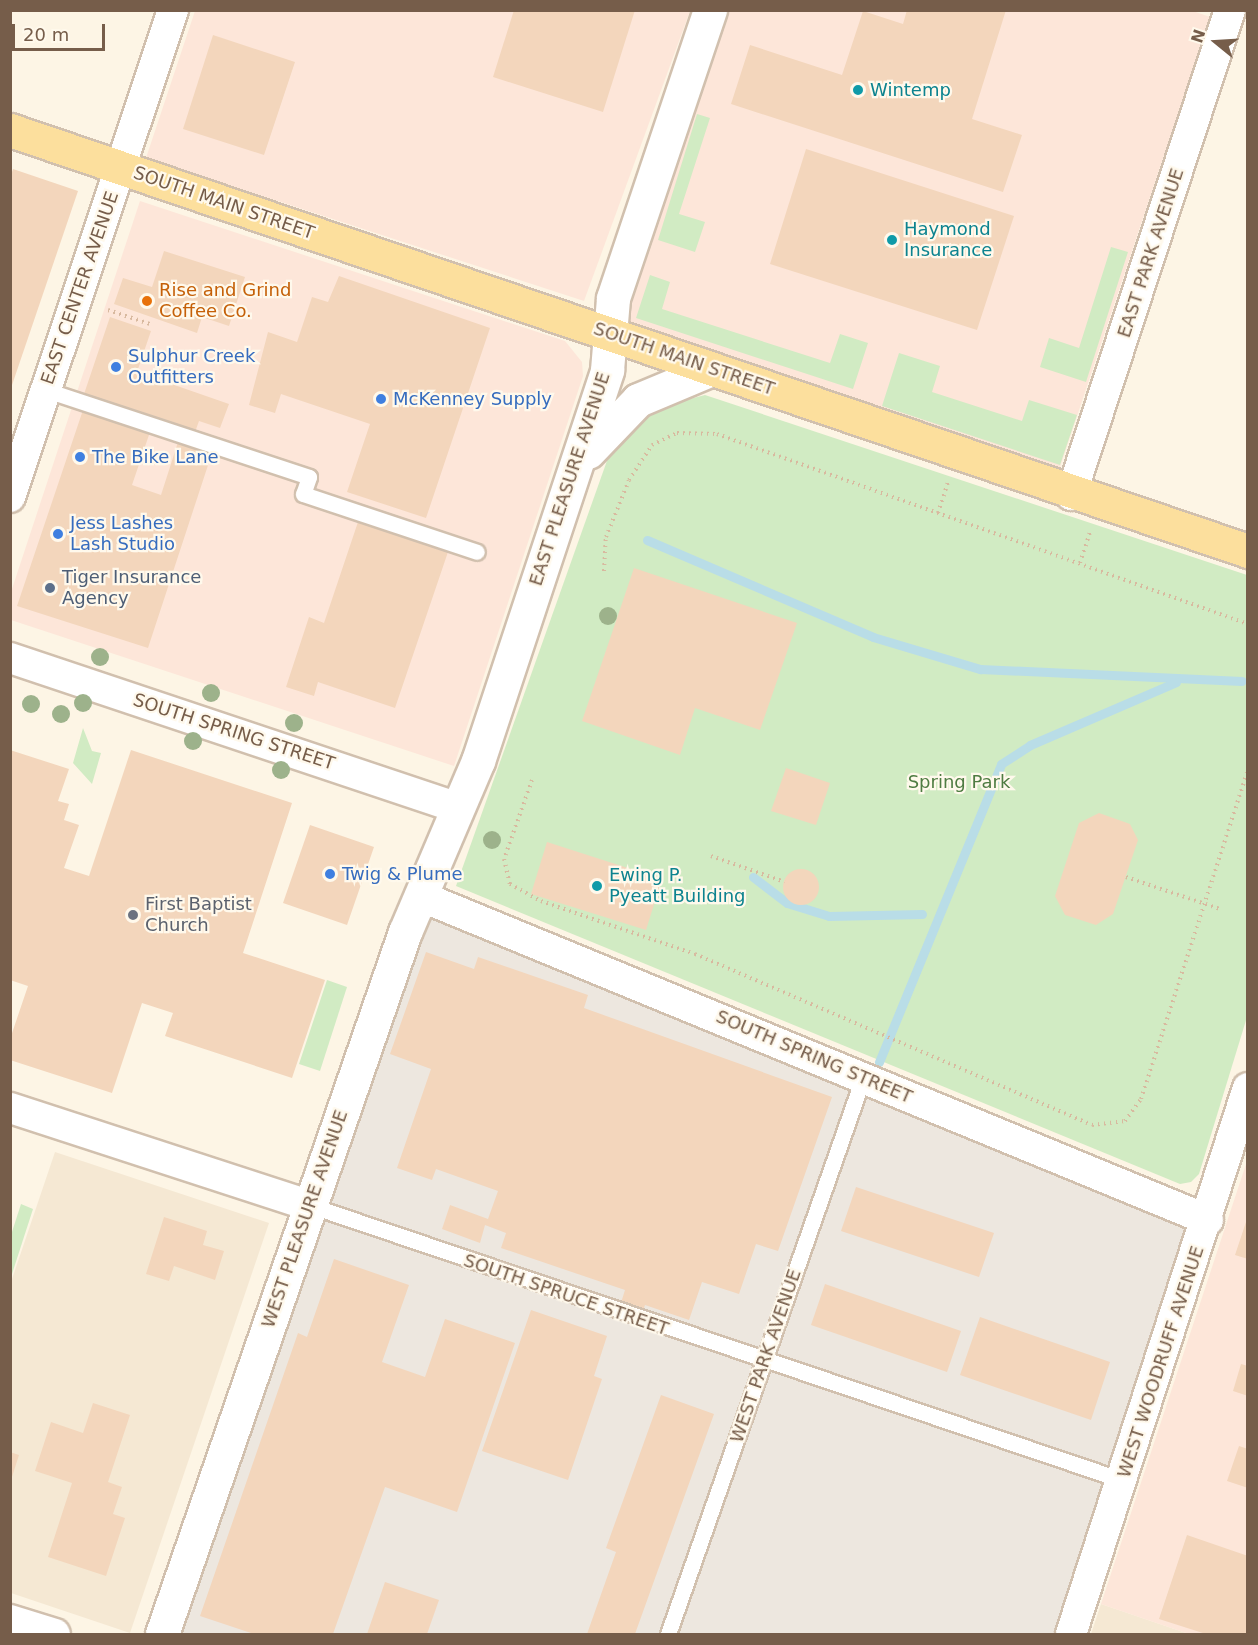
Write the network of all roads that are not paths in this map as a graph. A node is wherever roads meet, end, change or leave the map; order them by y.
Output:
1 (173, 10) edge
2 (711, 10) edge
3 (1230, 10) edge
4 (10, 130) edge
5 (121, 168) junction
6 (611, 334) junction
7 (712, 369) junction
8 (46, 390) junction
9 (574, 474) junction
10 (1071, 495) junction
11 (10, 497) edge
12 (477, 552) dead end
13 (1248, 552) edge
14 (10, 658) edge
15 (458, 808) junction
16 (420, 896) junction
17 (863, 1078) junction
18 (1248, 1088) edge
19 (10, 1108) edge
20 (309, 1205) junction
21 (1208, 1220) junction
22 (763, 1362) junction
23 (1122, 1480) junction
24 (10, 1620) edge
25 (55, 1635) edge
26 (162, 1635) edge
27 (668, 1635) edge
28 (1071, 1635) edge

1 - 5 street, EAST CENTER AVENUE
2 - 6 street, EAST PLEASURE AVENUE
3 - 10 street, EAST PARK AVENUE
4 - 5 main road, SOUTH MAIN STREET
5 - 6 main road, SOUTH MAIN STREET
5 - 8 street, EAST CENTER AVENUE
6 - 7 main road, SOUTH MAIN STREET
6 - 9 street, EAST PLEASURE AVENUE
7 - 9 street
7 - 10 main road, SOUTH MAIN STREET
8 - 11 street, EAST CENTER AVENUE
8 - 12 lane
9 - 15 street, EAST PLEASURE AVENUE
10 - 13 main road, SOUTH MAIN STREET
14 - 15 street, SOUTH SPRING STREET
15 - 16 street, WEST PLEASURE AVENUE
16 - 17 street, SOUTH SPRING STREET
16 - 20 street, WEST PLEASURE AVENUE
17 - 21 street, SOUTH SPRING STREET
17 - 22 lane, WEST PARK AVENUE
18 - 21 street, WEST WOODRUFF AVENUE
19 - 20 street, SOUTH SPRUCE STREET
20 - 22 lane, SOUTH SPRUCE STREET
20 - 26 street, WEST PLEASURE AVENUE
21 - 23 street, WEST WOODRUFF AVENUE
22 - 23 lane, SOUTH SPRUCE STREET
22 - 27 lane, WEST PARK AVENUE
23 - 28 street, WEST WOODRUFF AVENUE
24 - 25 street

